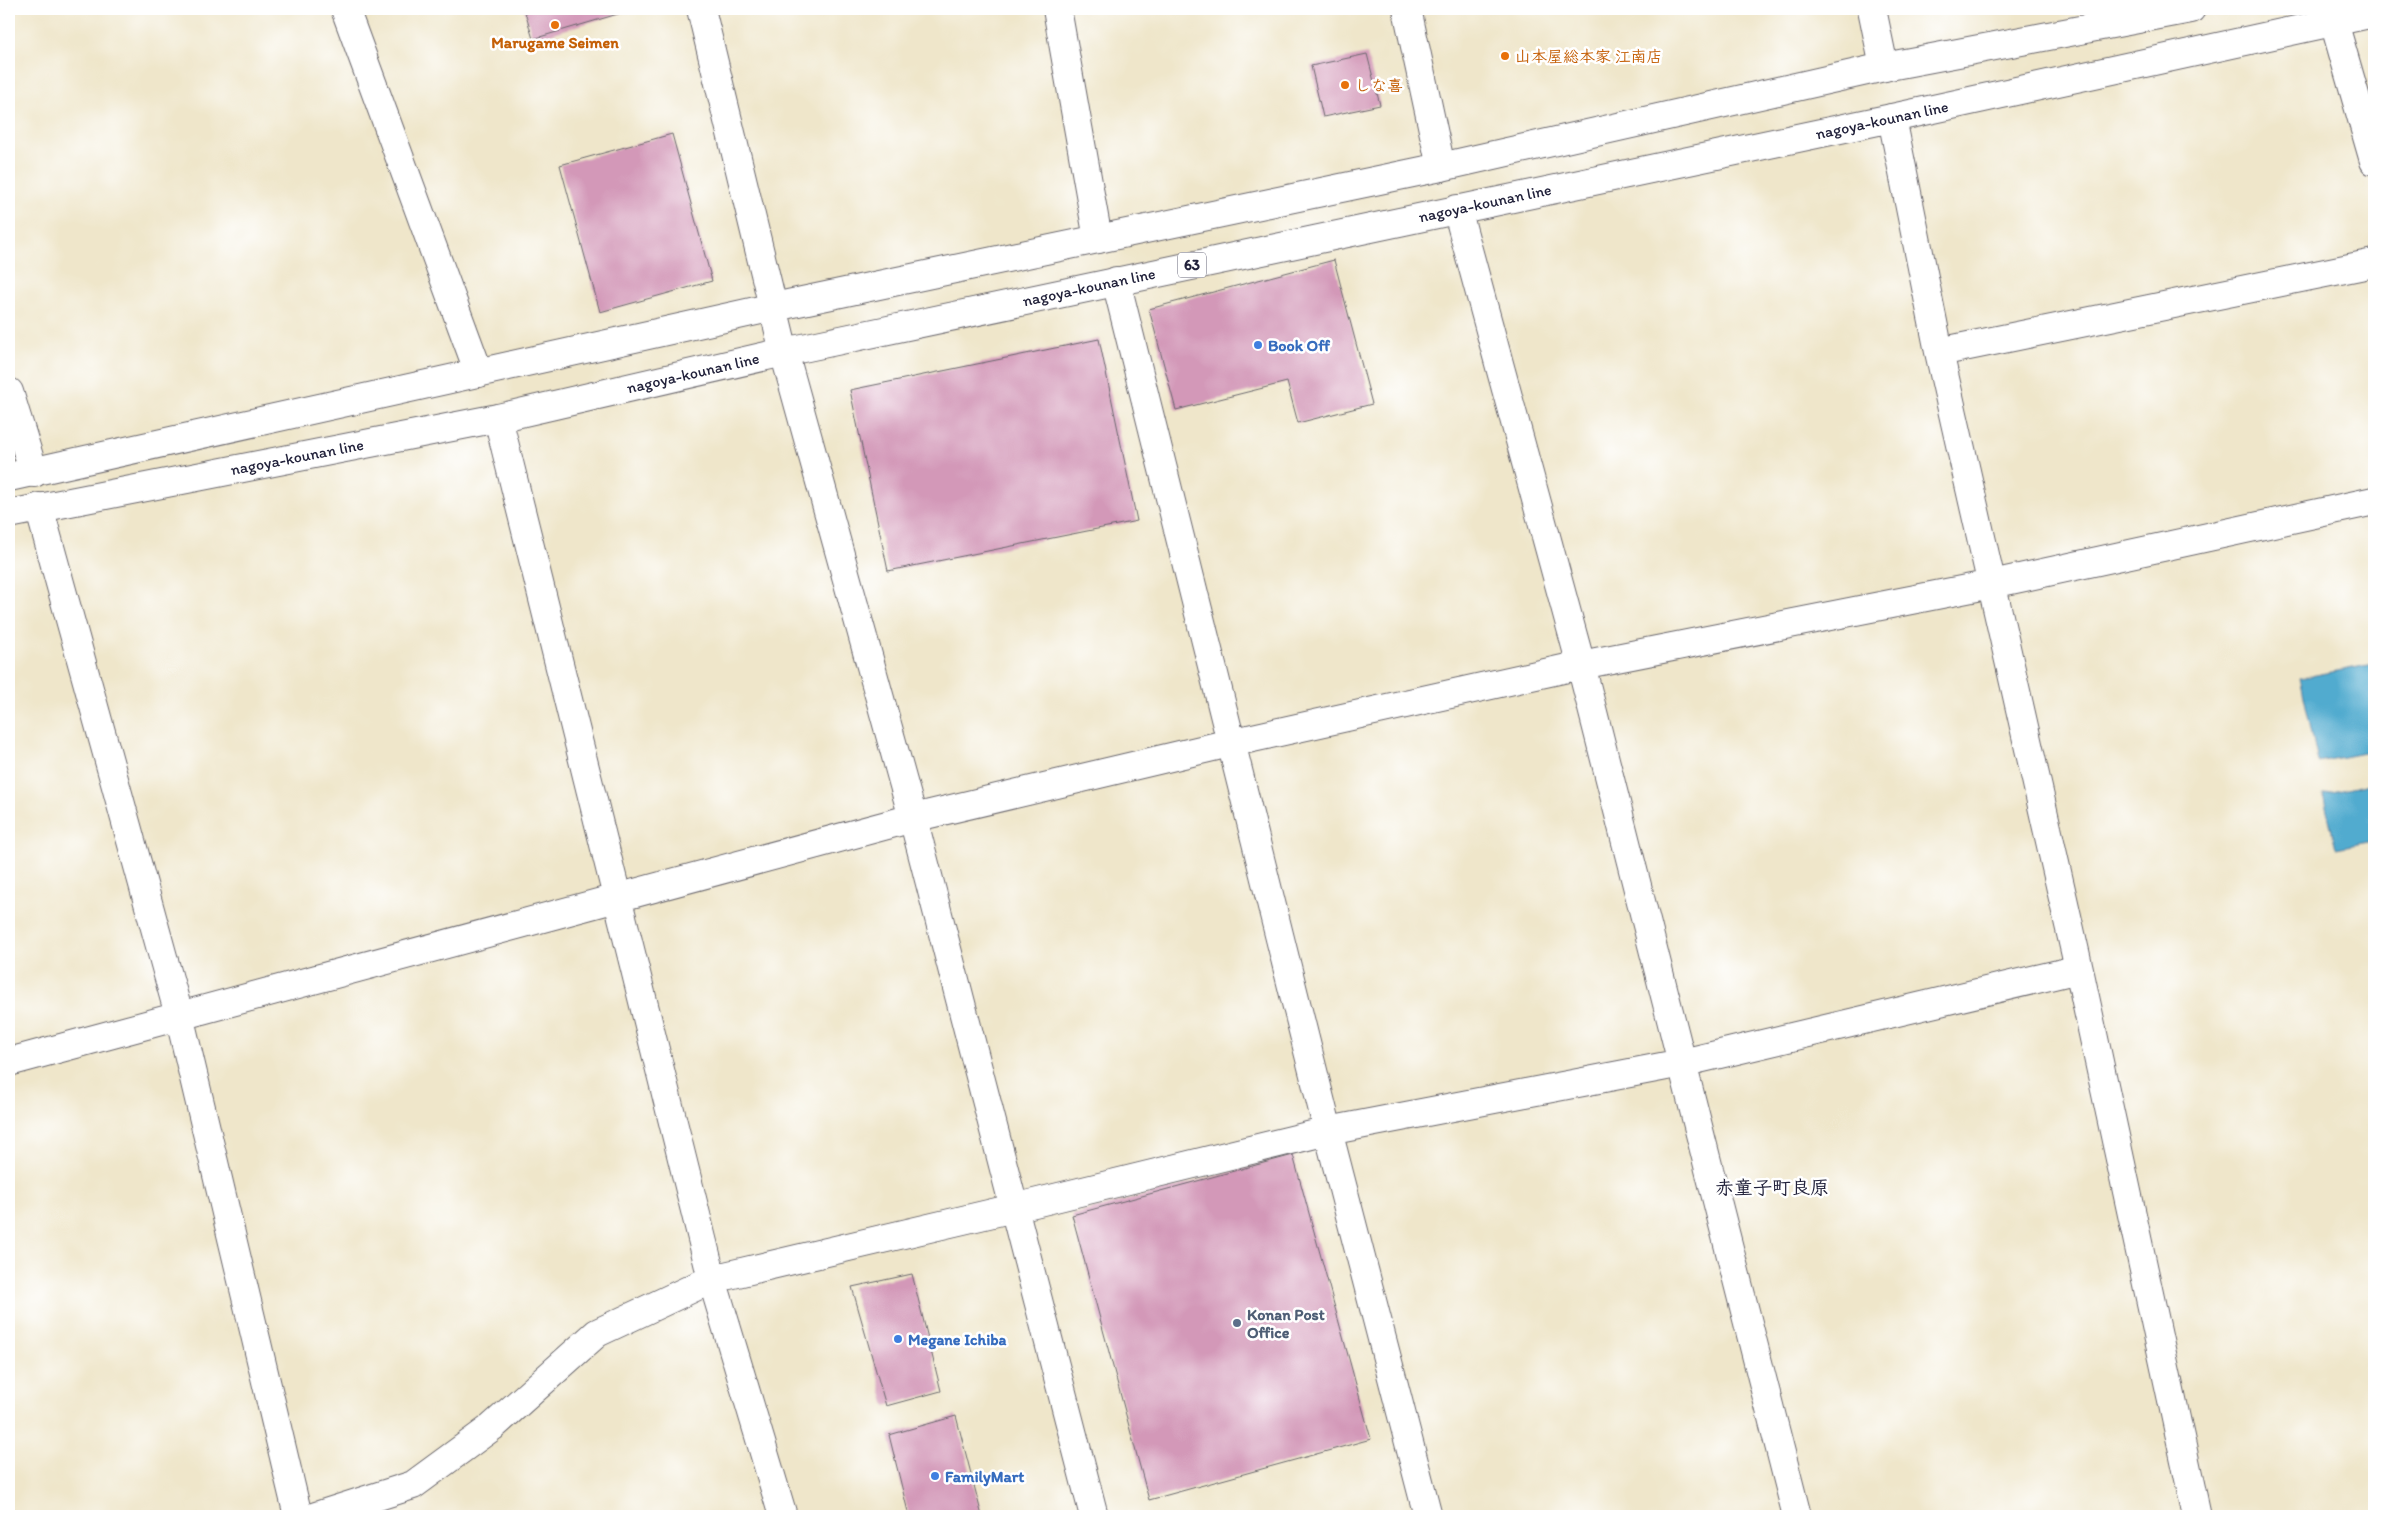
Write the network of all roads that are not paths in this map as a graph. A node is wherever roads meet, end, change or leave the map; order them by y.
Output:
1 (345, 9) edge
2 (701, 9) edge
3 (1056, 9) edge
4 (1408, 9) edge
5 (1872, 9) edge
6 (2191, 9) edge
7 (2374, 13) edge
8 (2334, 22) junction
9 (1884, 67) junction
10 (1892, 118) junction
11 (2374, 161) edge
12 (1441, 167) junction
13 (1457, 209) junction
14 (1098, 239) junction
15 (2374, 263) edge
16 (1116, 281) junction
17 (774, 307) junction
18 (784, 352) junction
19 (1939, 352) junction
20 (479, 373) junction
21 (9, 392) edge
22 (498, 418) junction
23 (21, 475) edge
24 (2374, 501) edge
25 (39, 507) junction
26 (9, 514) edge
27 (1992, 584) junction
28 (1582, 665) junction
29 (1230, 743) junction
30 (913, 818) junction
31 (616, 896) junction
32 (2080, 969) junction
33 (179, 1016) junction
34 (9, 1062) edge
35 (1682, 1063) junction
36 (1328, 1131) junction
37 (1014, 1208) junction
38 (712, 1280) junction
39 (298, 1516) edge
40 (316, 1516) edge
41 (783, 1516) edge
42 (1094, 1516) edge
43 (1428, 1516) edge
44 (1797, 1516) edge
45 (2197, 1516) edge

1 - 20 street
2 - 17 street
3 - 14 street
4 - 12 street
5 - 9 street
6 - 9 street
7 - 8 street, nagoya-kounan line / 63
8 - 10 street, nagoya-kounan line / 63
8 - 11 street
9 - 12 street
10 - 13 street, nagoya-kounan line / 63
10 - 19 street
12 - 14 street
13 - 16 street, nagoya-kounan line / 63
13 - 28 street
14 - 17 street
15 - 19 street
16 - 18 street, nagoya-kounan line / 63
16 - 29 street
17 - 18 street
17 - 20 street
18 - 22 street, nagoya-kounan line / 63
18 - 30 street
19 - 27 street
20 - 23 street
21 - 23 street
22 - 25 street, nagoya-kounan line / 63
22 - 31 street
24 - 27 street
25 - 26 street, nagoya-kounan line / 63
25 - 33 street
27 - 28 street
27 - 32 street
28 - 29 street
28 - 35 street
29 - 30 street
29 - 36 street
30 - 31 street
30 - 37 street
31 - 33 street
31 - 38 street
32 - 35 street
32 - 45 street
33 - 34 street
33 - 39 street
35 - 36 street
35 - 44 street
36 - 37 street
36 - 43 street
37 - 38 street
37 - 42 street
38 - 40 street
38 - 41 street

